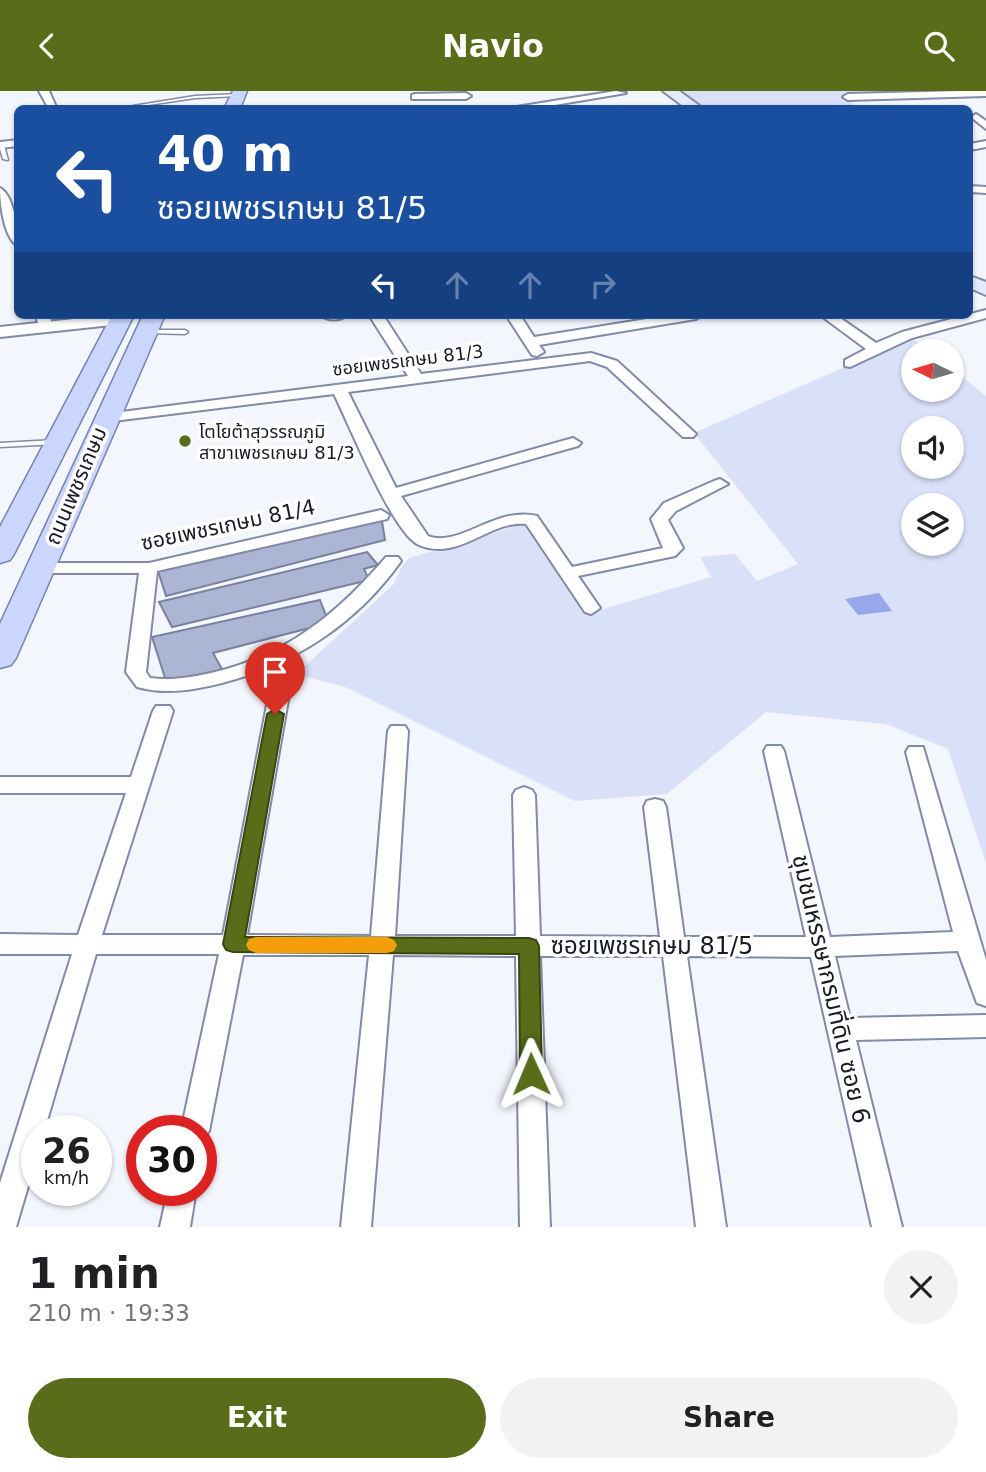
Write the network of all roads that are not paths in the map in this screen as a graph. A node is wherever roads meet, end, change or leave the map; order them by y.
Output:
1 (670, 91) edge
2 (173, 92) edge
3 (621, 93) dead end
4 (932, 93) edge
5 (986, 93) edge
6 (415, 97) dead end
7 (466, 97) edge
8 (848, 97) dead end
9 (237, 98) edge
10 (177, 100) junction
11 (142, 105) edge
12 (533, 105) edge
13 (691, 105) edge
14 (976, 117) dead end
15 (986, 126) edge
16 (1, 145) edge
17 (6, 159) dead end
18 (0, 191) edge
19 (14, 231) edge
20 (83, 319) edge
21 (121, 319) edge
22 (379, 319) edge
23 (516, 319) edge
24 (671, 319) edge
25 (833, 319) edge
26 (967, 319) edge
27 (44, 321) edge
28 (150, 324) edge
29 (0, 332) edge
30 (185, 332) dead end
31 (530, 342) junction
32 (875, 349) junction
33 (544, 363) junction
34 (850, 363) dead end
35 (417, 378) junction
36 (339, 388) junction
37 (105, 418) junction
38 (688, 435) dead end
39 (58, 442) junction
40 (573, 443) dead end
41 (0, 445) edge
42 (720, 484) dead end
43 (391, 494) junction
44 (381, 515) dead end
45 (0, 554) edge
46 (392, 561) dead end
47 (0, 568) edge
48 (42, 568) junction
49 (149, 568) junction
50 (569, 573) junction
51 (591, 607) dead end
52 (0, 658) edge
53 (280, 689) dead end
54 (163, 711) dead end
55 (398, 731) dead end
56 (774, 751) dead end
57 (916, 752) dead end
58 (0, 785) edge
59 (139, 785) junction
60 (524, 795) dead end
61 (655, 807) dead end
62 (967, 941) junction
63 (0, 944) edge
64 (87, 944) junction
65 (233, 944) junction
66 (382, 945) junction
67 (529, 946) junction
68 (673, 946) junction
69 (821, 947) junction
70 (986, 996) edge
71 (986, 1026) edge
72 (840, 1030) junction
73 (198, 1115) edge
74 (179, 1206) edge
75 (1, 1227) edge
76 (175, 1227) edge
77 (356, 1227) edge
78 (535, 1227) edge
79 (711, 1227) edge
80 (887, 1227) edge

1 - 13 main road
2 - 10 lane
3 - 12 street
4 - 5 street
4 - 8 street
6 - 7 street
9 - 10 lane
10 - 11 lane
14 - 15 street
16 - 17 lane
18 - 19 street
20 - 27 street
21 - 39 main road, ถนนเพชรเกษม
22 - 35 street
23 - 31 street
24 - 31 street
25 - 32 street
26 - 32 street
27 - 29 street
28 - 30 lane
28 - 37 main road, ถนนเพชรเกษม
31 - 33 street
32 - 34 street
33 - 35 street, ซอยเพชรเกษม 81/3
33 - 38 street, ซอยเพชรเกษม 81/3
35 - 36 street, ซอยเพชรเกษม 81/3
36 - 37 street, ซอยเพชรเกษม 81/3
36 - 43 street
37 - 48 main road, ถนนเพชรเกษม
39 - 41 lane
39 - 45 main road, ถนนเพชรเกษม
40 - 43 street
42 - 50 street
43 - 50 street
44 - 49 street, ซอยเพชรเกษม 81/4
46 - 49 street
47 - 48 main road
48 - 49 street, ซอยเพชรเกษม 81/4
48 - 52 main road, ถนนเพชรเกษม
50 - 51 street
53 - 65 street
54 - 59 street
55 - 66 street
56 - 69 street, ชุมชนหรรษากรมที่ดิน ซอย 6
57 - 62 street
58 - 59 street
59 - 64 street
60 - 67 street
61 - 68 street
62 - 69 street, ซอยเพชรเกษม 81/5
62 - 70 street
63 - 64 street, ซอยเพชรเกษม 81/5
64 - 65 street, ซอยเพชรเกษม 81/5
64 - 75 street
65 - 66 street, ซอยเพชรเกษม 81/5
65 - 73 street
66 - 67 street, ซอยเพชรเกษม 81/5
66 - 77 street
67 - 68 street, ซอยเพชรเกษม 81/5
67 - 78 street
68 - 69 street, ซอยเพชรเกษม 81/5
68 - 79 street
69 - 72 street, ชุมชนหรรษากรมที่ดิน ซอย 6
71 - 72 street
72 - 80 street, ชุมชนหรรษากรมที่ดิน ซอย 6
74 - 76 street

